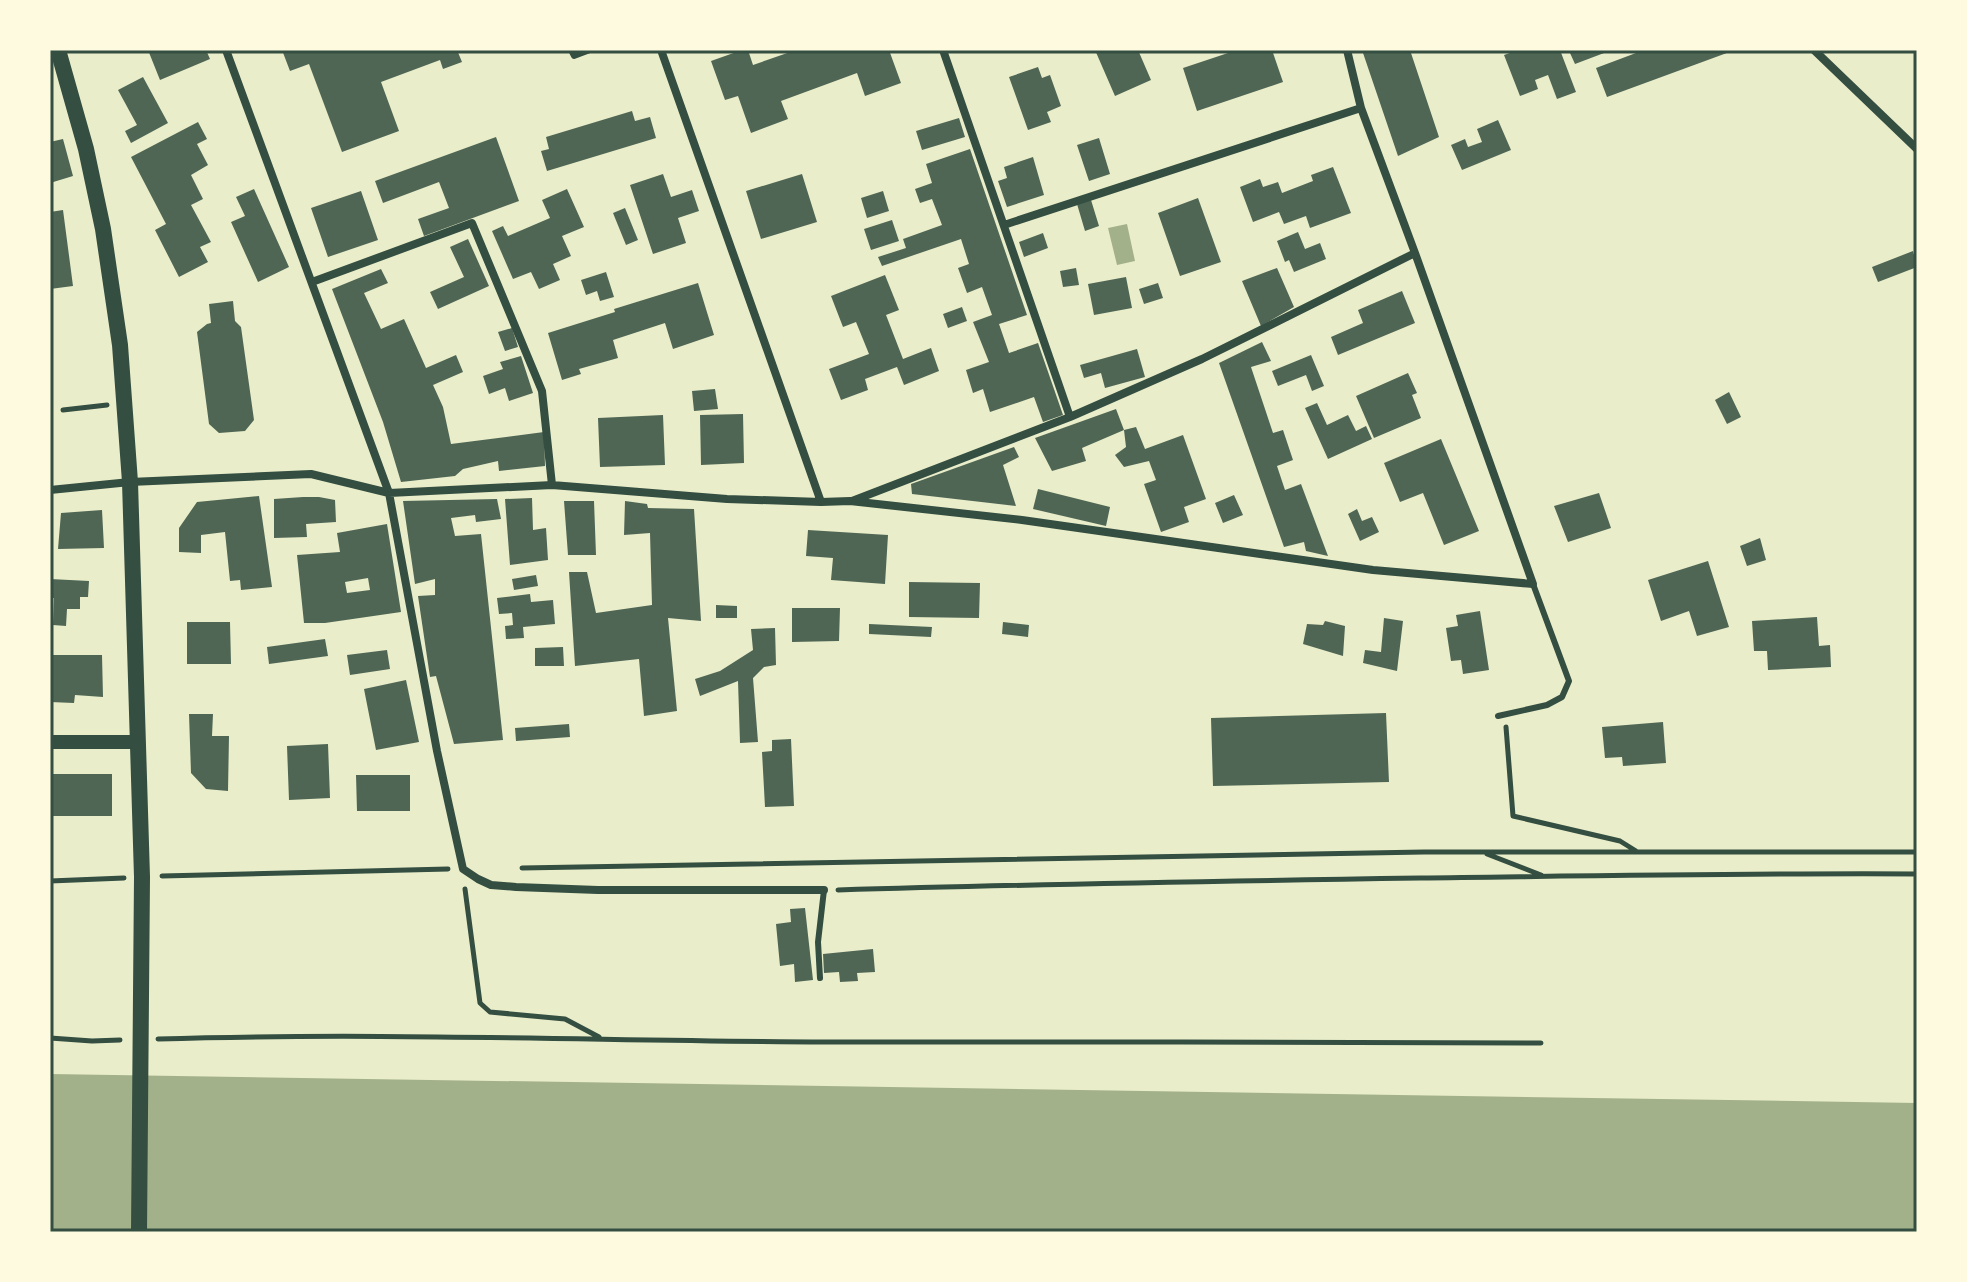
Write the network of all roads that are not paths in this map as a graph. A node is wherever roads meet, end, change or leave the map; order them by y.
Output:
1 (58, 50) edge
2 (226, 50) edge
3 (571, 50) edge
4 (590, 50) edge
5 (661, 50) edge
6 (943, 50) edge
7 (1347, 50) edge
8 (1814, 50) edge
9 (1361, 108) junction
10 (1917, 149) edge
11 (1004, 225) junction
12 (1415, 253) junction
13 (312, 282) junction
14 (1070, 417) junction
15 (130, 482) junction
16 (552, 485) junction
17 (50, 490) edge
18 (389, 493) junction
19 (850, 501) junction
20 (821, 502) junction
21 (1533, 584) junction
22 (1502, 715) road end
23 (50, 742) edge
24 (138, 742) junction
25 (824, 890) joint
26 (820, 978) dead end
27 (139, 1232) edge

1 - 15 main road
2 - 13 street
3 - 4 lane
5 - 20 street
6 - 11 street
7 - 9 street
8 - 10 street
9 - 11 street
9 - 12 street
11 - 14 street
12 - 14 street
12 - 21 street
13 - 16 street
13 - 18 street
14 - 19 street
15 - 17 street
15 - 18 street
15 - 24 main road
16 - 18 street
16 - 20 street
18 - 25 street
19 - 20 street
19 - 21 street
21 - 22 lane
23 - 24 street
24 - 27 main road
25 - 26 lane

